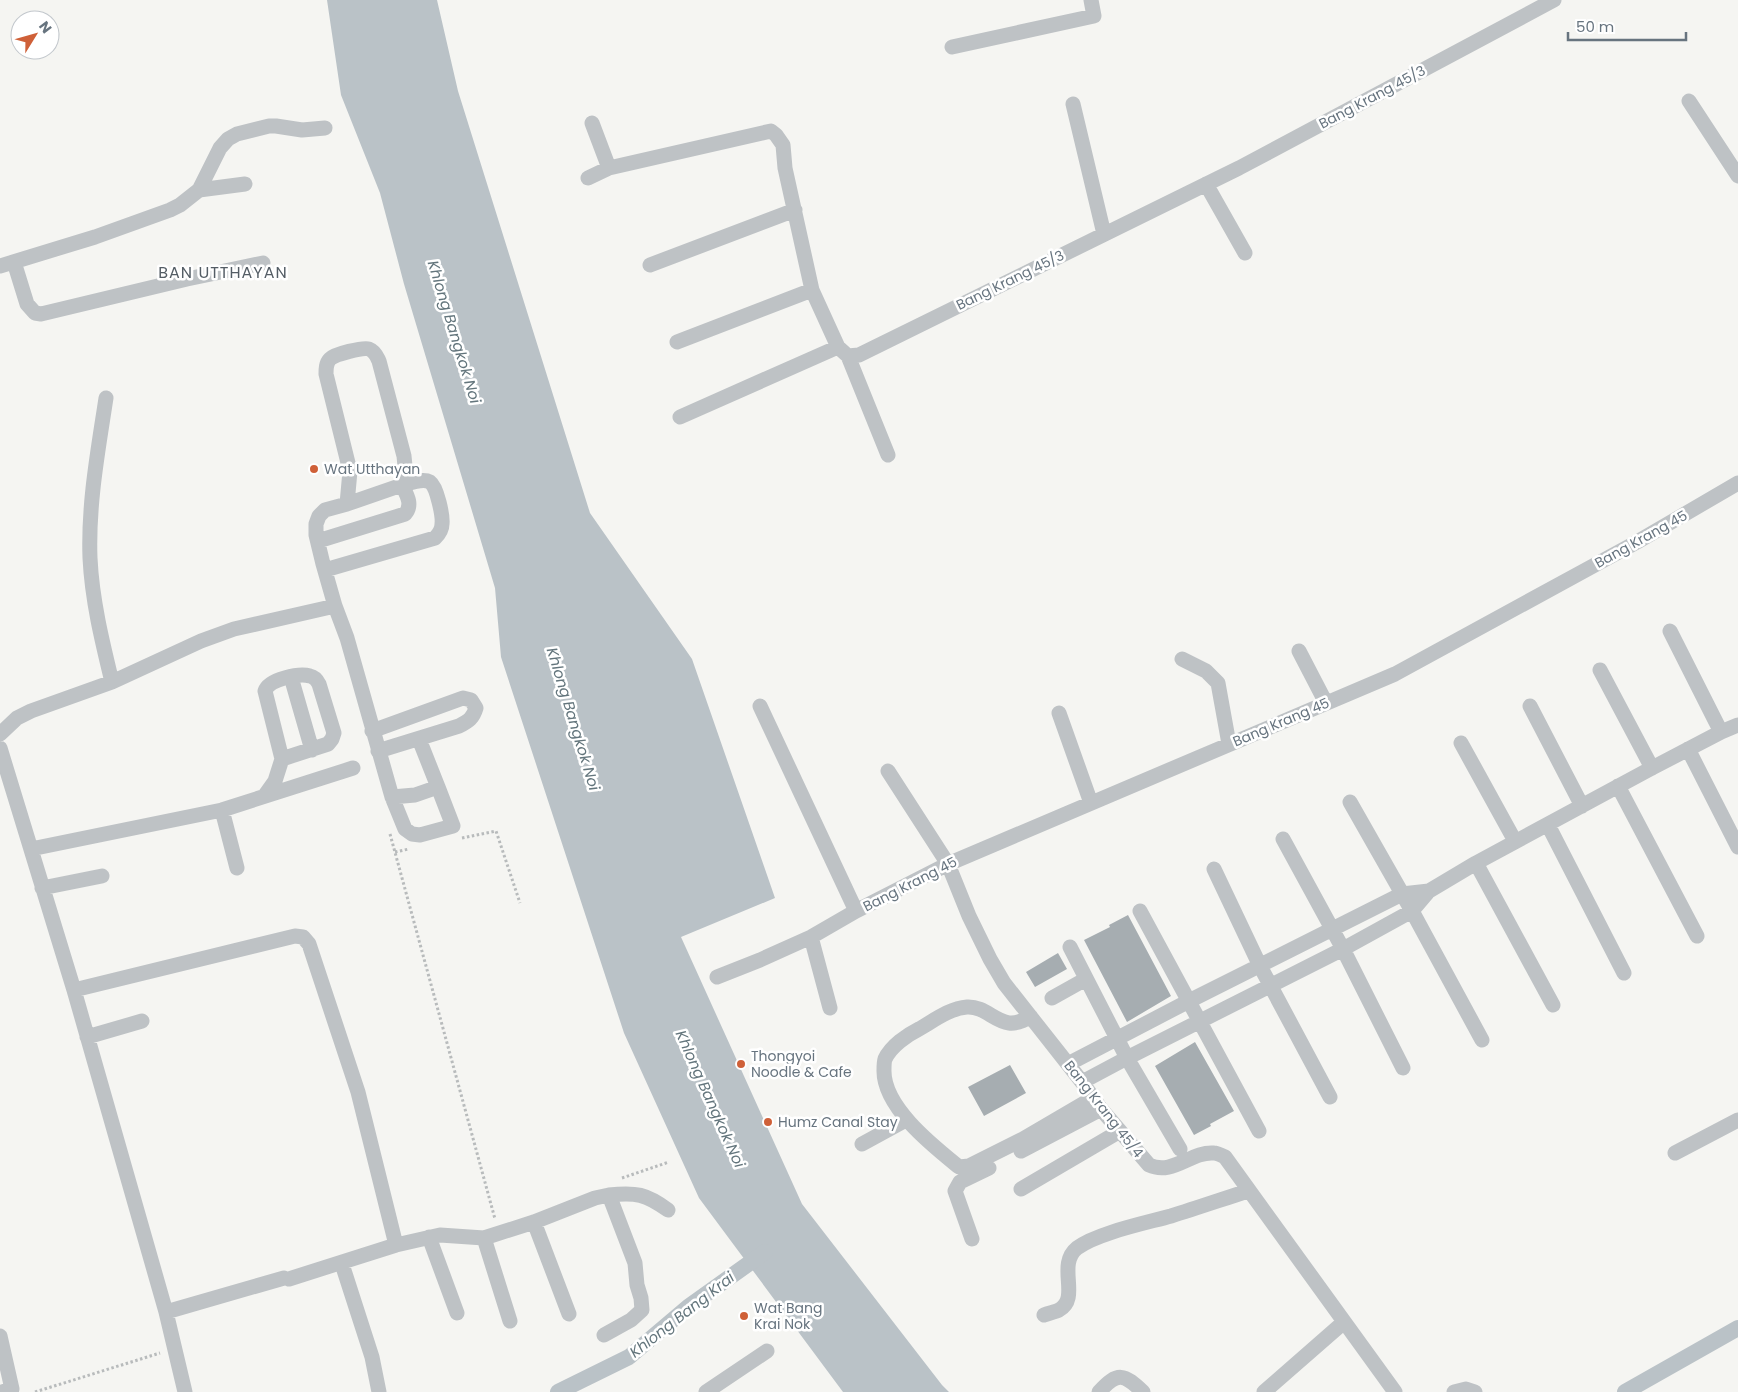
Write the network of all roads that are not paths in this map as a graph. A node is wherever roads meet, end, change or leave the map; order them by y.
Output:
1 (1091, 0) edge
2 (1554, 0) edge
3 (952, 47) dead end
4 (1689, 101) dead end
5 (1073, 104) dead end
6 (592, 123) dead end
7 (325, 128) dead end
8 (609, 168) junction
9 (1738, 176) edge
10 (588, 178) dead end
11 (245, 184) dead end
12 (1206, 184) junction
13 (199, 190) junction
14 (795, 210) junction
15 (1104, 234) junction
16 (1245, 253) dead end
17 (263, 263) dead end
18 (7, 264) edge
19 (650, 265) dead end
20 (812, 290) junction
21 (677, 342) dead end
22 (843, 351) junction
23 (106, 398) dead end
24 (680, 417) dead end
25 (888, 455) dead end
26 (1738, 483) edge
27 (402, 484) junction
28 (347, 504) junction
29 (318, 541) junction
30 (325, 570) junction
31 (335, 606) junction
32 (1670, 631) dead end
33 (1298, 651) dead end
34 (1182, 659) dead end
35 (1600, 670) dead end
36 (291, 677) junction
37 (112, 682) junction
38 (1326, 704) junction
39 (760, 706) dead end
40 (1530, 706) dead end
41 (1059, 712) dead end
42 (1738, 725) edge
43 (372, 731) junction
44 (1721, 732) junction
45 (0, 734) edge
46 (419, 739) junction
47 (1461, 743) dead end
48 (1229, 744) junction
49 (0, 748) edge
50 (1688, 749) junction
51 (312, 750) junction
52 (378, 751) junction
53 (282, 759) junction
54 (353, 768) dead end
55 (1652, 768) junction
56 (888, 771) dead end
57 (1618, 786) junction
58 (438, 787) junction
59 (265, 795) junction
60 (392, 797) junction
61 (1350, 802) dead end
62 (1091, 803) junction
63 (1582, 806) junction
64 (222, 810) junction
65 (1548, 825) junction
66 (1283, 839) dead end
67 (1515, 841) junction
68 (1738, 848) edge
69 (31, 849) junction
70 (1476, 863) junction
71 (948, 864) junction
72 (236, 868) dead end
73 (1214, 869) dead end
74 (102, 876) dead end
75 (42, 888) junction
76 (1429, 891) junction
77 (1402, 894) junction
78 (856, 911) junction
79 (1140, 911) dead end
80 (1412, 911) junction
81 (1333, 930) junction
82 (1696, 936) dead end
83 (811, 937) junction
84 (1070, 947) dead end
85 (1343, 949) junction
86 (1260, 966) junction
87 (1624, 973) dead end
88 (718, 977) dead end
89 (1086, 979) junction
90 (1272, 985) junction
91 (74, 990) junction
92 (1052, 998) dead end
93 (1189, 1001) junction
94 (1553, 1005) dead end
95 (830, 1008) dead end
96 (1031, 1018) junction
97 (142, 1020) dead end
98 (1199, 1021) junction
99 (87, 1037) junction
100 (1117, 1039) junction
101 (1482, 1040) dead end
102 (1127, 1058) junction
103 (1068, 1064) junction
104 (1404, 1068) dead end
105 (1082, 1082) junction
106 (1330, 1097) dead end
107 (1097, 1103) junction
108 (906, 1120) junction
109 (1738, 1120) edge
110 (1120, 1131) junction
111 (1259, 1131) dead end
112 (862, 1144) dead end
113 (1180, 1149) dead end
114 (1675, 1153) dead end
115 (1244, 1185) junction
116 (1021, 1189) dead end
117 (609, 1195) junction
118 (668, 1210) dead end
119 (534, 1222) junction
120 (429, 1237) junction
121 (484, 1238) junction
122 (972, 1239) dead end
123 (396, 1245) junction
124 (342, 1264) junction
125 (166, 1312) junction
126 (456, 1313) dead end
127 (569, 1314) dead end
128 (1044, 1315) dead end
129 (510, 1321) dead end
130 (1344, 1322) junction
131 (604, 1335) dead end
132 (0, 1336) edge
133 (766, 1351) dead end
134 (2, 1392) edge
135 (185, 1392) edge
136 (379, 1392) edge
137 (706, 1392) edge
138 (1099, 1392) edge
139 (1143, 1392) edge
140 (1264, 1392) edge
141 (1395, 1392) edge
142 (1454, 1392) edge
143 (1475, 1392) edge

1 - 3 street
2 - 12 street, Bang Krang 45/3
4 - 9 street
5 - 15 street
6 - 8 street
7 - 13 street
8 - 10 street
8 - 14 street
11 - 13 street
12 - 15 street, Bang Krang 45/3
12 - 16 street
13 - 18 street
14 - 19 street
14 - 20 street
15 - 22 street, Bang Krang 45/3
17 - 18 street
20 - 21 street
20 - 22 street
22 - 24 street, Bang Krang 45/3
22 - 25 street
23 - 37 street
26 - 38 street, Bang Krang 45
27 - 28 street
27 - 28 street
27 - 29 street
27 - 30 street
28 - 29 street
29 - 30 street
30 - 31 street
31 - 37 street
31 - 43 street
32 - 44 street
33 - 38 street
34 - 48 street
35 - 55 street
36 - 51 street
36 - 51 street
36 - 53 street
37 - 45 street
38 - 48 street, Bang Krang 45
39 - 78 street
40 - 63 street
41 - 62 street
42 - 44 street
43 - 46 street
43 - 52 street
44 - 50 street
46 - 52 street
46 - 58 street
47 - 67 street
48 - 62 street, Bang Krang 45
49 - 69 street
50 - 55 street
50 - 68 street
51 - 53 street
52 - 60 street
53 - 59 street
54 - 59 street
55 - 57 street
56 - 71 street, Bang Krang 45/4
57 - 63 street
57 - 82 street
58 - 60 street
58 - 60 street
59 - 64 street
61 - 77 street
62 - 71 street, Bang Krang 45
63 - 65 street
64 - 69 street
64 - 72 street
65 - 67 street
65 - 87 street
66 - 81 street
67 - 70 street
69 - 75 street
70 - 76 street
70 - 94 street
71 - 78 street, Bang Krang 45
71 - 96 street, Bang Krang 45/4
73 - 86 street
74 - 75 street
75 - 91 street
76 - 77 street
76 - 80 street
77 - 80 street
77 - 81 street
78 - 83 street, Bang Krang 45
79 - 93 street
80 - 85 street
80 - 101 street
81 - 85 street
81 - 86 street
83 - 88 street, Bang Krang 45
83 - 95 street
84 - 89 street
85 - 90 street
85 - 104 street
86 - 90 street
86 - 93 street
89 - 92 street
89 - 100 street
90 - 98 street
90 - 106 street
91 - 99 street
91 - 123 street
93 - 98 street
93 - 100 street
96 - 103 street, Bang Krang 45/4
96 - 108 street
97 - 99 street
98 - 102 street
98 - 111 street
99 - 125 street
100 - 102 street
100 - 103 street
102 - 105 street
102 - 113 street
103 - 105 street, Bang Krang 45/4
105 - 107 street, Bang Krang 45/4
107 - 108 street
107 - 110 street, Bang Krang 45/4
107 - 122 street
108 - 112 street
109 - 114 street
110 - 115 street, Bang Krang 45/4
110 - 116 street
115 - 128 street
115 - 130 street, Bang Krang 45/4
117 - 118 street
117 - 119 street
117 - 131 street
119 - 121 street
119 - 127 street
120 - 121 street
120 - 123 street
120 - 126 street
121 - 129 street
123 - 124 street
124 - 125 street
124 - 136 street
125 - 135 street
130 - 140 street
130 - 141 street, Bang Krang 45/4
132 - 134 street
133 - 137 street
138 - 139 street
142 - 143 street

